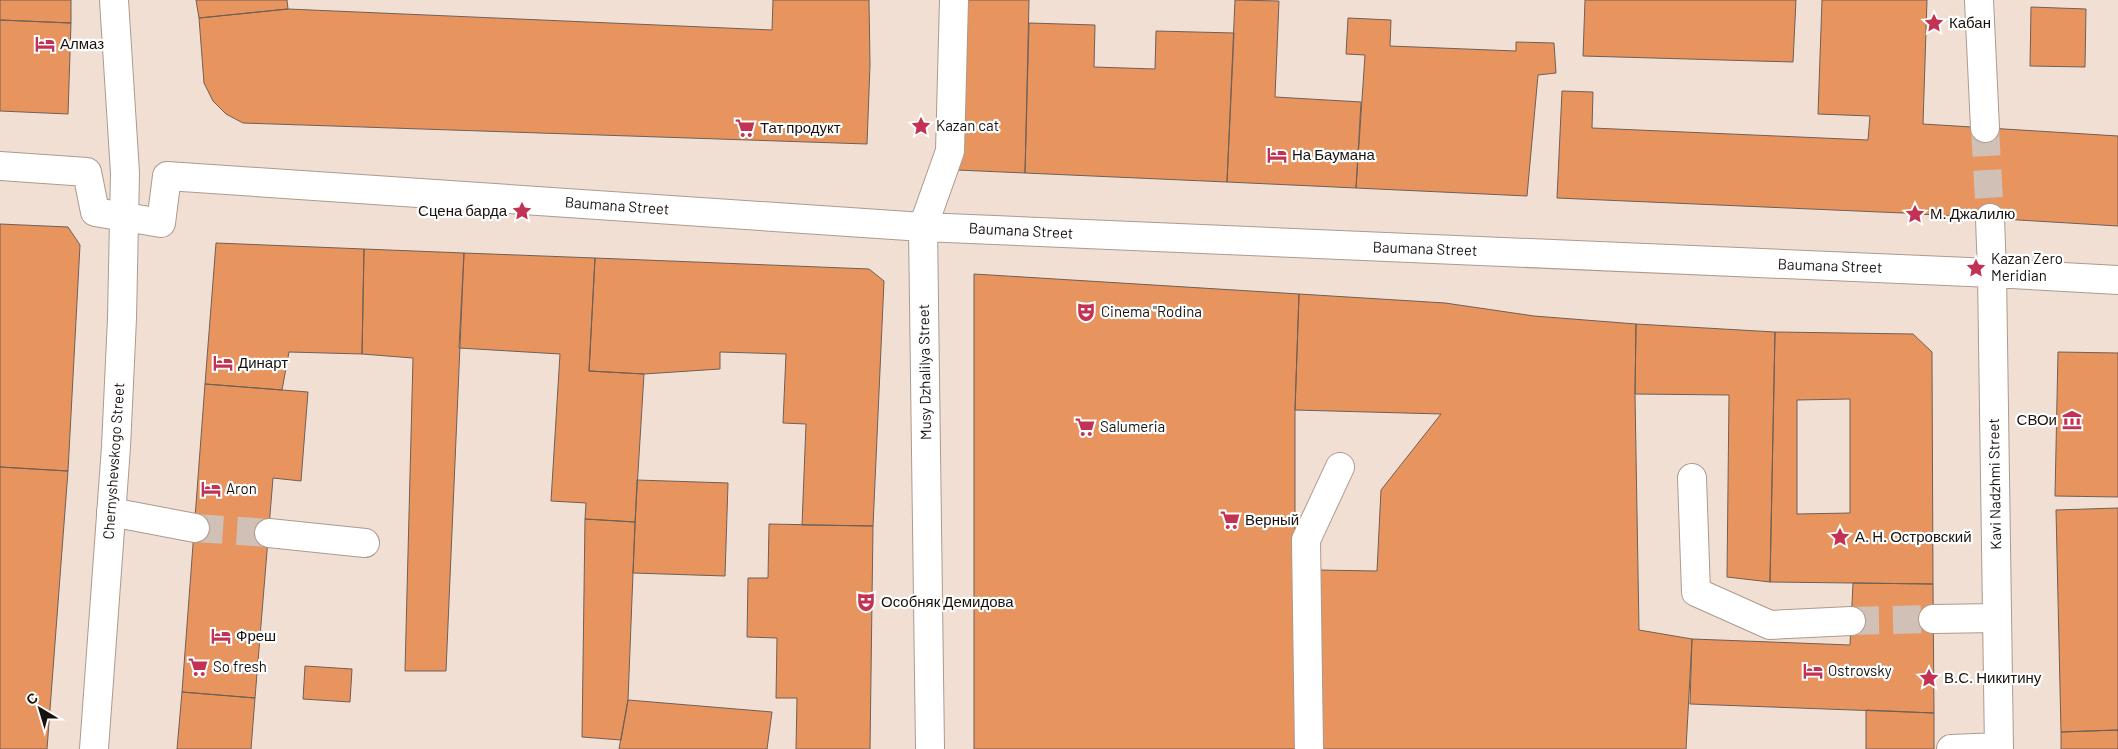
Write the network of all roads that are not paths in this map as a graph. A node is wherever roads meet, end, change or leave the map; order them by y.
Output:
1 (114, 0) edge
2 (954, 0) edge
3 (1979, 0) edge
4 (1985, 128) tunnel mouth
5 (0, 166) edge
6 (87, 172) junction
7 (125, 173) junction
8 (124, 216) junction
9 (1990, 218) tunnel mouth
10 (923, 227) junction
11 (1992, 273) junction
12 (2118, 280) edge
13 (1340, 467) dead end
14 (1692, 478) dead end
15 (111, 512) junction
16 (195, 528) tunnel mouth
17 (269, 533) tunnel mouth
18 (365, 543) dead end
19 (1997, 618) junction
20 (1933, 619) tunnel mouth
21 (1851, 621) tunnel mouth
22 (1999, 748) edge
23 (94, 749) edge
24 (930, 749) edge
25 (1309, 749) edge
26 (1951, 749) edge

1 - 7 street, Chernyshevskogo Street
2 - 10 street, Musy Dzhalilya Street
3 - 4 street
5 - 6 street
6 - 7 street
6 - 8 street, Baumana Street
7 - 8 street, Chernyshevskogo Street
8 - 10 street, Baumana Street
8 - 15 street, Chernyshevskogo Street
9 - 11 street, Kavi Nadzhmi Street
10 - 11 street, Baumana Street
10 - 24 street, Musy Dzhalilya Street
11 - 12 street, Baumana Street
11 - 19 street, Kavi Nadzhmi Street
13 - 25 street
14 - 21 street
15 - 16 street
15 - 23 street, Chernyshevskogo Street
17 - 18 street
19 - 20 street
19 - 22 street, Kavi Nadzhmi Street
22 - 26 street

